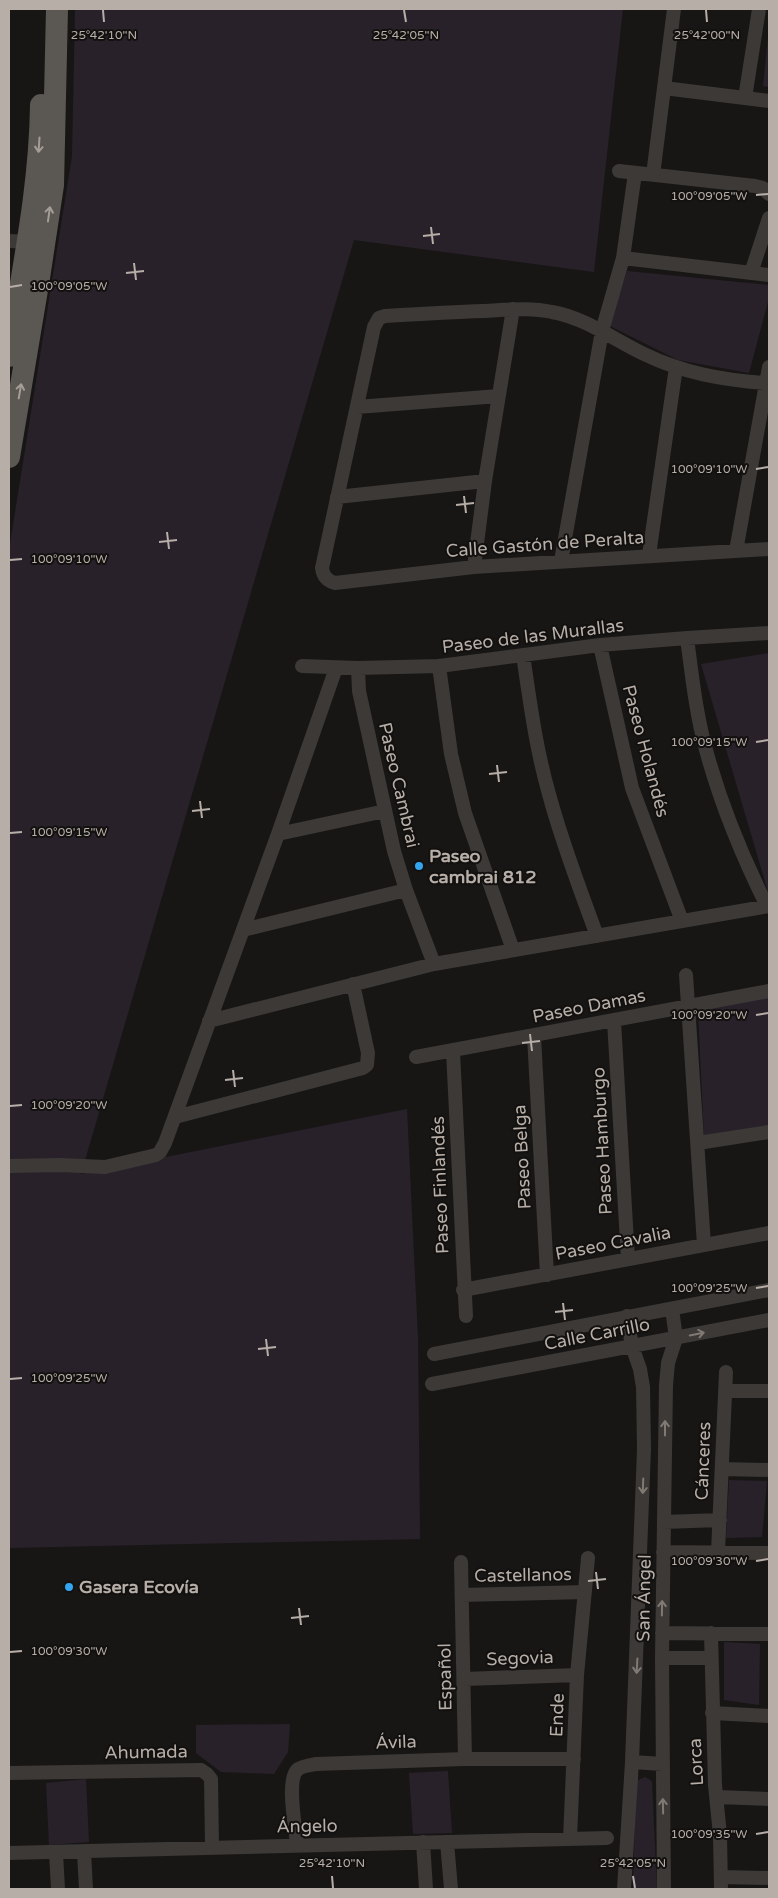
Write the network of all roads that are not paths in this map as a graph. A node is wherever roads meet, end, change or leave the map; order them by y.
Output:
1 (43, 9) edge
2 (57, 9) edge
3 (674, 9) edge
4 (762, 12) edge
5 (664, 88) junction
6 (745, 98) junction
7 (769, 100) edge
8 (619, 171) dead end
9 (635, 173) junction
10 (653, 175) junction
11 (769, 194) edge
12 (769, 218) edge
13 (18, 242) edge
14 (623, 258) junction
15 (752, 273) junction
16 (769, 275) edge
17 (24, 285) edge
18 (513, 310) junction
19 (602, 331) junction
20 (17, 356) edge
21 (676, 367) junction
22 (769, 367) edge
23 (765, 383) junction
24 (499, 396) junction
25 (357, 407) junction
26 (9, 457) edge
27 (485, 481) junction
28 (337, 497) junction
29 (769, 549) edge
30 (736, 551) junction
31 (649, 555) junction
32 (561, 561) junction
33 (474, 567) junction
34 (769, 633) edge
35 (687, 638) junction
36 (600, 645) junction
37 (523, 655) junction
38 (302, 666) dead end
39 (439, 666) junction
40 (336, 668) junction
41 (358, 668) junction
42 (385, 811) junction
43 (278, 834) junction
44 (406, 890) junction
45 (768, 906) edge
46 (682, 921) junction
47 (243, 930) junction
48 (597, 936) junction
49 (513, 950) junction
50 (434, 964) junction
51 (686, 975) dead end
52 (353, 984) junction
53 (769, 991) edge
54 (690, 1005) junction
55 (209, 1021) junction
56 (614, 1021) junction
57 (534, 1036) junction
58 (453, 1051) junction
59 (416, 1058) dead end
60 (174, 1117) junction
61 (769, 1132) edge
62 (698, 1143) junction
63 (9, 1166) edge
64 (769, 1233) edge
65 (704, 1245) junction
66 (628, 1259) junction
67 (547, 1275) junction
68 (464, 1290) junction
69 (769, 1290) edge
70 (672, 1309) junction
71 (466, 1316) dead end
72 (627, 1316) junction
73 (769, 1320) edge
74 (676, 1338) junction
75 (632, 1346) junction
76 (434, 1354) dead end
77 (726, 1372) dead end
78 (432, 1384) dead end
79 (725, 1391) junction
80 (769, 1391) edge
81 (665, 1448) junction
82 (644, 1449) junction
83 (722, 1469) junction
84 (769, 1470) edge
85 (720, 1520) junction
86 (664, 1522) junction
87 (663, 1552) junction
88 (718, 1552) junction
89 (769, 1553) edge
90 (588, 1558) dead end
91 (461, 1562) dead end
92 (585, 1592) junction
93 (462, 1595) junction
94 (662, 1633) junction
95 (711, 1633) junction
96 (769, 1634) edge
97 (662, 1658) junction
98 (711, 1658) junction
99 (577, 1675) junction
100 (464, 1678) junction
101 (712, 1713) junction
102 (769, 1716) edge
103 (465, 1759) junction
104 (574, 1759) junction
105 (632, 1762) junction
106 (663, 1764) junction
107 (9, 1773) edge
108 (717, 1797) junction
109 (769, 1799) edge
110 (607, 1838) dead end
111 (570, 1839) junction
112 (423, 1842) junction
113 (447, 1842) junction
114 (297, 1845) junction
115 (212, 1848) junction
116 (84, 1852) junction
117 (9, 1853) edge
118 (56, 1853) junction
119 (769, 1878) edge
120 (721, 1883) edge
121 (58, 1889) edge
122 (86, 1889) edge
123 (426, 1889) edge
124 (451, 1889) edge
125 (624, 1889) edge
126 (664, 1889) edge

1 -> 13 main road
17 -> 2 main road
3 - 5 street
4 - 6 street
5 - 6 street
5 - 10 street
6 - 7 street
8 - 9 street
9 - 10 street
9 - 14 street
10 - 11 street
12 - 15 street
13 - 17 main road
14 - 15 street
14 - 19 street
15 - 16 street
17 - 20 main road
18 - 19 street
18 - 24 street
18 - 25 street
19 - 21 street
19 - 32 street
26 -> 20 main road
21 - 23 street
21 - 31 street
22 - 23 street
23 - 30 street
24 - 25 street
24 - 27 street
25 - 28 street
27 - 28 street
27 - 33 street
28 - 33 street, Calle Gastón de Peralta
29 - 30 street, Calle Gastón de Peralta
30 - 31 street, Calle Gastón de Peralta
31 - 32 street, Calle Gastón de Peralta
32 - 33 street, Calle Gastón de Peralta
34 - 35 street, Paseo de las Murallas
35 - 36 street, Paseo de las Murallas
35 - 45 street
36 - 37 street, Paseo de las Murallas
36 - 46 street, Paseo Holandés
37 - 39 street, Paseo de las Murallas
37 - 48 street
38 - 40 street, Paseo de las Murallas
39 - 41 street, Paseo de las Murallas
39 - 49 street
40 - 41 street, Paseo de las Murallas
40 - 43 street
41 - 42 street, Paseo Cambrai
42 - 43 street
42 - 44 street, Paseo Cambrai
43 - 47 street
44 - 47 street
44 - 50 street, Paseo Cambrai
45 - 46 street
46 - 48 street
47 - 55 street
48 - 49 street
49 - 50 street
50 - 52 street
51 - 54 street
52 - 55 street
52 - 60 street
53 - 54 street, Paseo Damas
54 - 56 street, Paseo Damas
54 - 62 street
55 - 60 street
56 - 57 street, Paseo Damas
56 - 66 street, Paseo Hamburgo
57 - 58 street, Paseo Damas
57 - 67 street, Paseo Belga
58 - 59 street, Paseo Damas
58 - 68 street, Paseo Finlandés
60 - 63 street
61 - 62 street
62 - 65 street
64 - 65 street, Paseo Cavalia
65 - 66 street, Paseo Cavalia
66 - 67 street, Paseo Cavalia
67 - 68 street, Paseo Cavalia
68 - 71 street, Paseo Finlandés
69 - 70 street, Calle Carrillo
70 - 72 street, Calle Carrillo
70 - 74 street, San Ángel
72 - 75 street, San Ángel
72 - 76 street, Calle Carrillo
74 -> 73 street, Calle Carrillo
74 - 75 street, Calle Carrillo
81 -> 74 street, San Ángel
75 - 78 street, Calle Carrillo
75 - 82 street, San Ángel
77 - 79 street, Cánceres
79 - 80 street
79 - 83 street, Cánceres
81 - 82 street
81 - 86 street, San Ángel
82 -> 105 street, San Ángel
83 - 84 street
83 - 85 street, Cánceres
85 - 86 street
85 - 88 street, Cánceres
86 - 87 street, San Ángel
87 - 88 street
94 -> 87 street, San Ángel
88 - 89 street
90 - 92 street, Ende
91 - 93 street, Español
92 - 93 street, Castellanos
92 - 99 street, Ende
93 - 100 street, Español
94 - 95 street
94 - 97 street, San Ángel
95 - 96 street
95 - 98 street, Lorca
97 - 98 street
97 - 106 street, San Ángel
98 - 101 street, Lorca
99 - 100 street, Segovia
99 - 104 street, Ende
100 - 103 street, Español
101 - 102 street
101 - 108 street, Lorca
103 - 104 street, Ávila
103 - 114 street, Ávila
104 - 111 street, Ende
105 - 106 street
105 - 125 street, San Ángel
126 -> 106 street, San Ángel
107 - 115 street, Ahumada
108 - 109 street
108 - 120 street, Lorca
110 - 111 street, Ángelo
111 - 113 street, Ángelo
112 - 113 street, Ángelo
112 - 114 street, Ángelo
112 - 123 street
113 - 124 street
114 - 115 street, Ángelo
115 - 116 street, Ángelo
116 - 118 street, Ángelo
116 - 122 street
117 - 118 street, Ángelo
118 - 121 street
119 - 120 street

